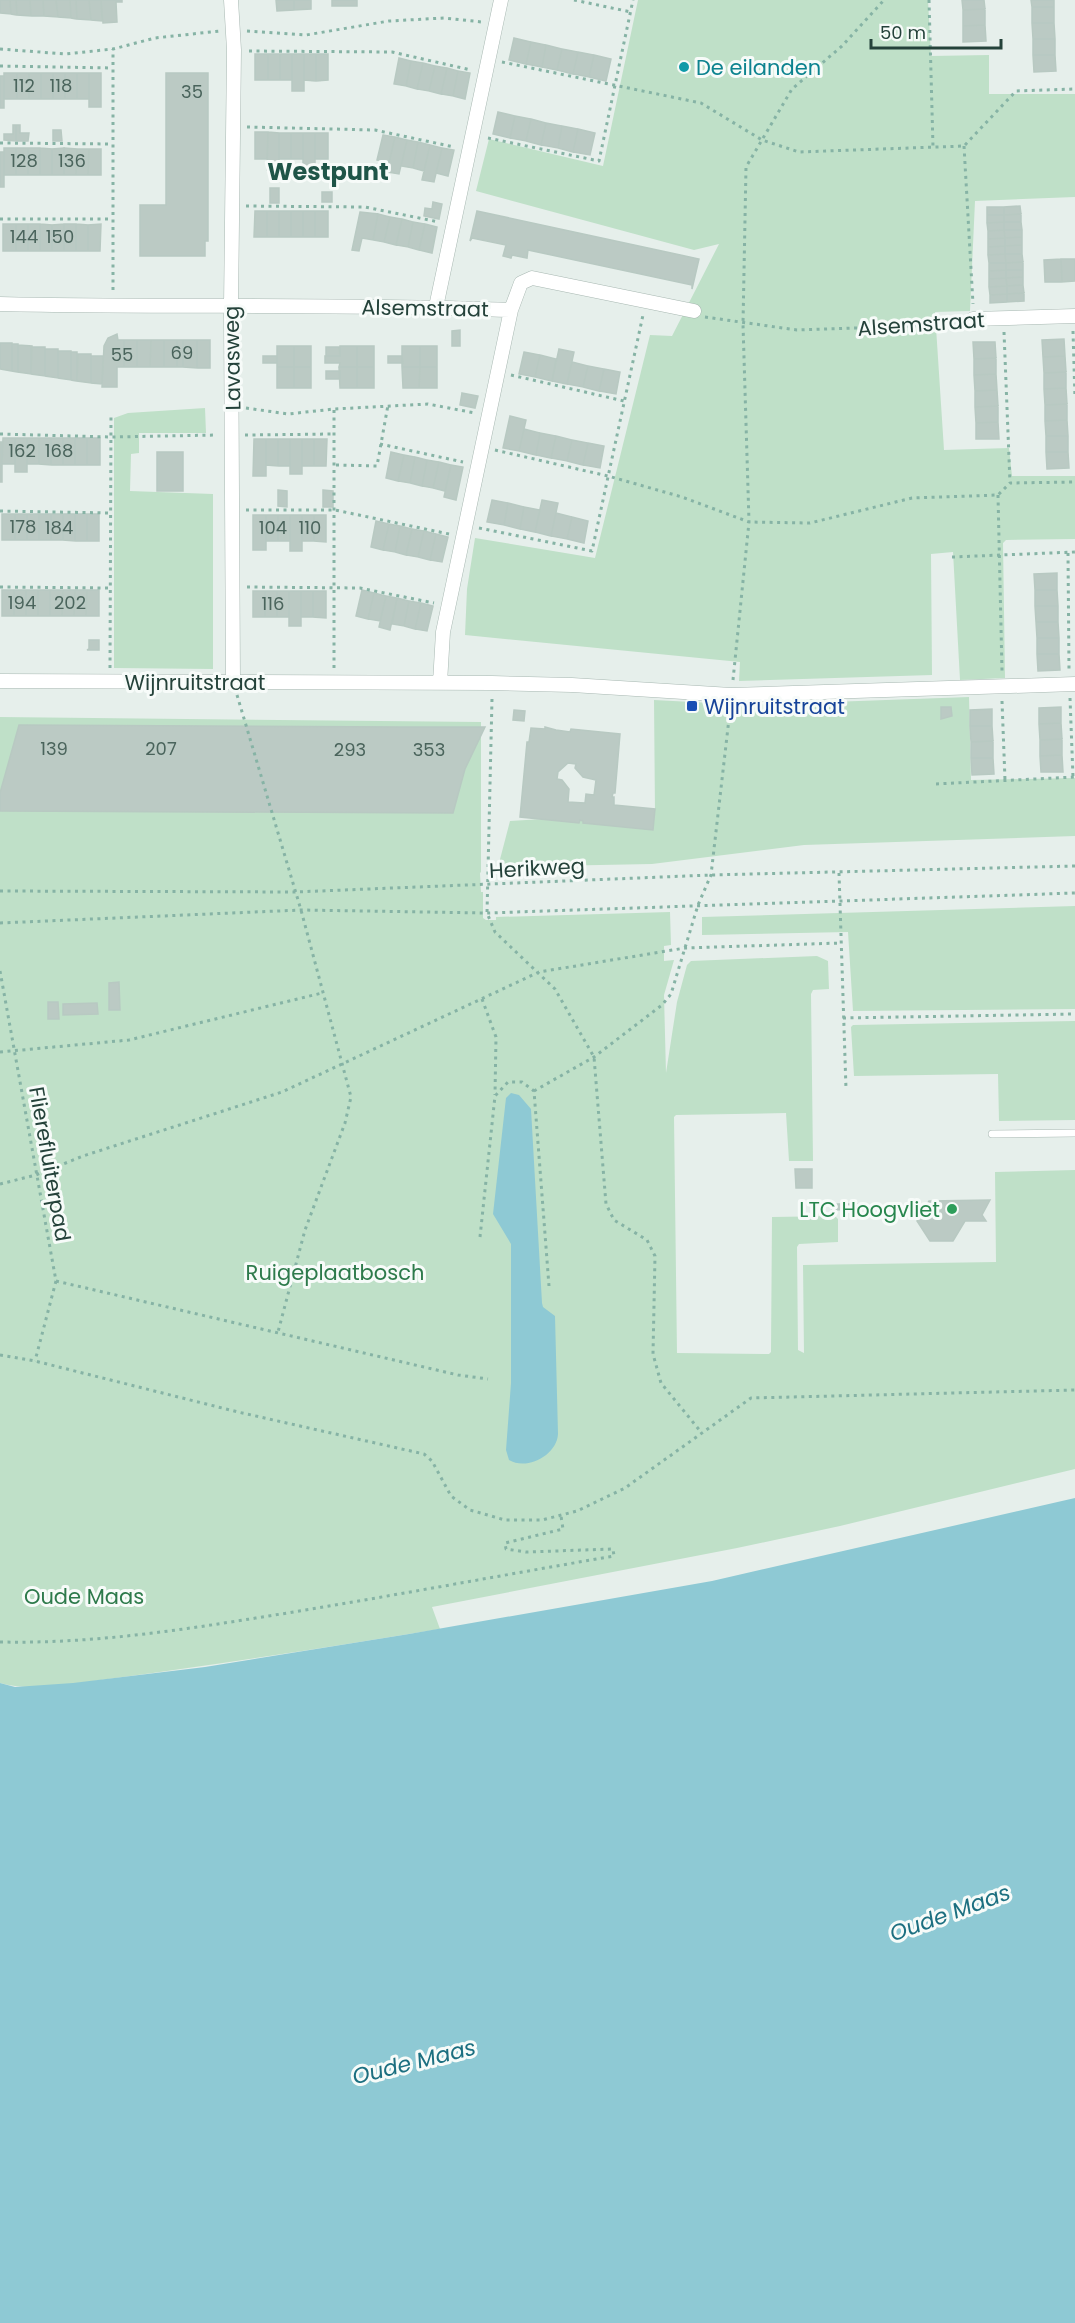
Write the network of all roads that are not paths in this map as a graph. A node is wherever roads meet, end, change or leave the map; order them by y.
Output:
1 (231, 0) edge
2 (501, 0) edge
3 (0, 304) edge
4 (231, 307) junction
5 (436, 307) junction
6 (511, 310) junction
7 (694, 310) road end
8 (1074, 316) edge
9 (973, 319) road end
10 (0, 681) edge
11 (233, 681) junction
12 (440, 682) junction
13 (1072, 684) edge
14 (1075, 1133) edge
15 (992, 1134) dead end

1 - 4 street, Lavasweg
2 - 5 street
3 - 4 street, Alsemstraat
4 - 5 street, Alsemstraat
4 - 11 street, Lavasweg
5 - 6 street, Alsemstraat
6 - 7 street, Alsemstraat
6 - 12 street
8 - 9 street, Alsemstraat
10 - 11 street, Wijnruitstraat
11 - 12 street, Wijnruitstraat
12 - 13 street, Wijnruitstraat
14 - 15 lane

